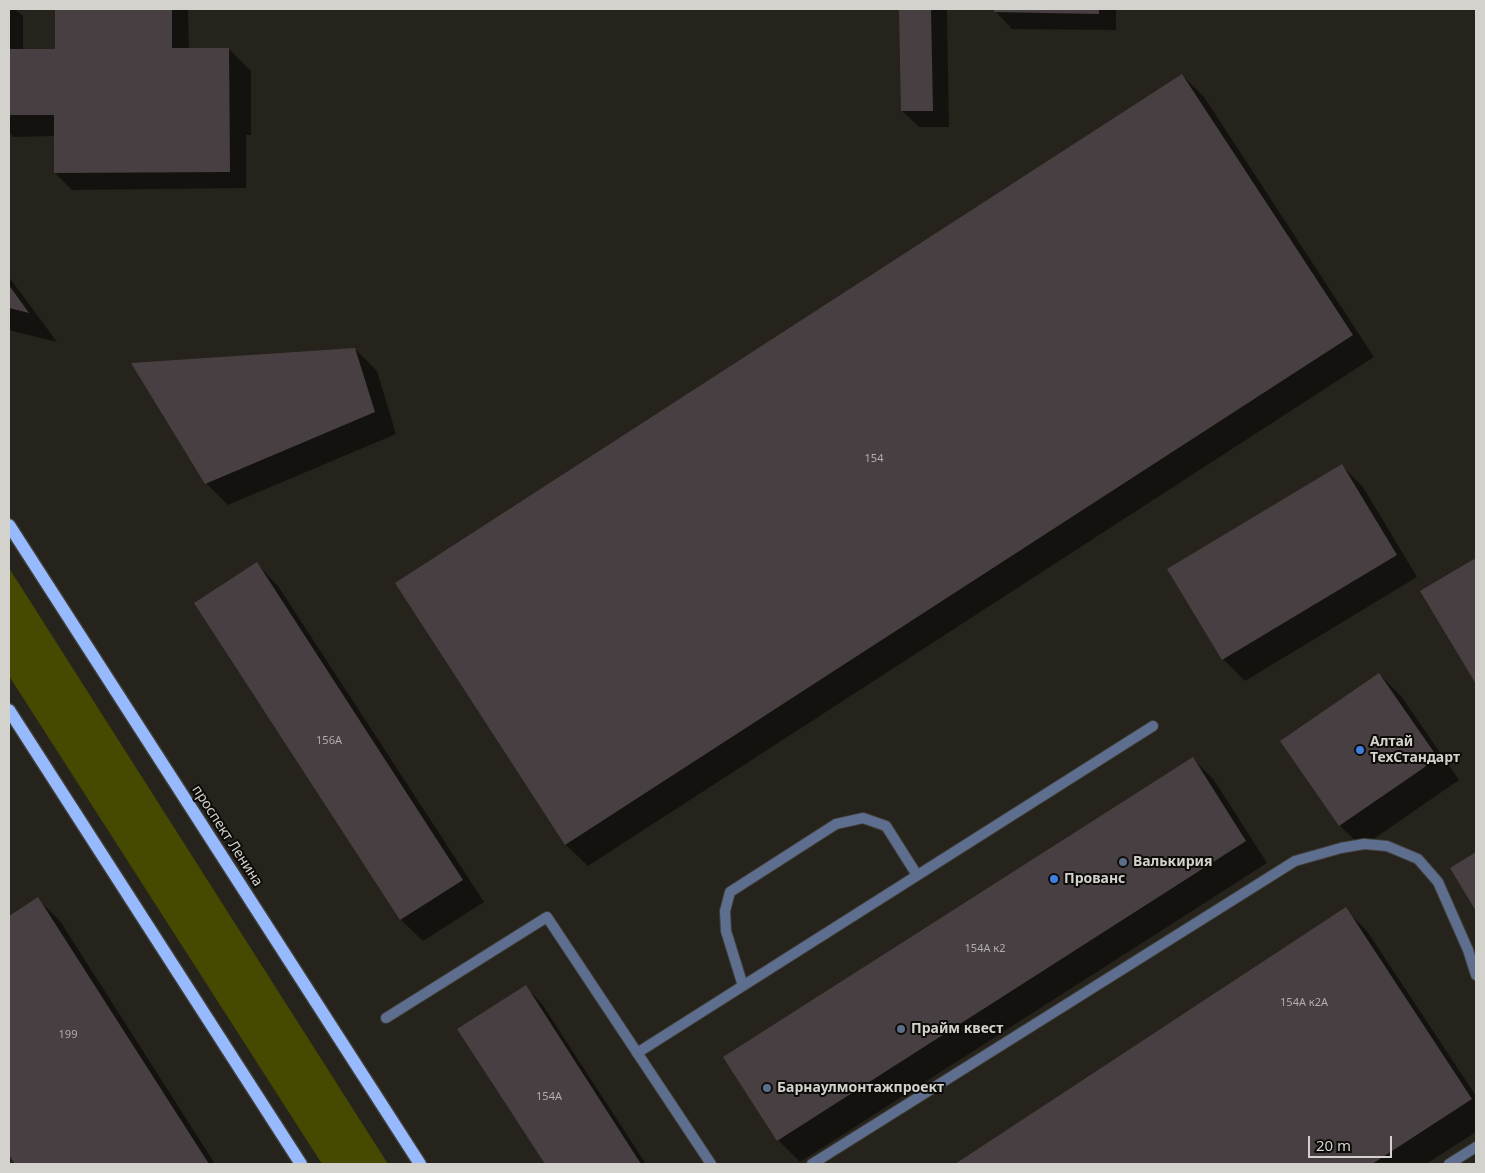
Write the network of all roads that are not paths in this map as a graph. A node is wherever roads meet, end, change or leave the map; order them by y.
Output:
1 (9, 525) edge
2 (9, 710) edge
3 (1153, 726) dead end
4 (917, 876) junction
5 (1476, 975) edge
6 (742, 986) junction
7 (386, 1018) dead end
8 (637, 1053) junction
9 (1476, 1147) edge
10 (301, 1164) edge
11 (420, 1164) edge
12 (711, 1164) edge
13 (812, 1164) edge
14 (1449, 1164) edge

1 - 11 main road, проспект Ленина
2 - 10 main road
3 - 4 lane
4 - 6 lane
4 - 6 lane
5 - 13 lane
6 - 8 lane
7 - 8 lane
8 - 12 lane
9 - 14 lane

